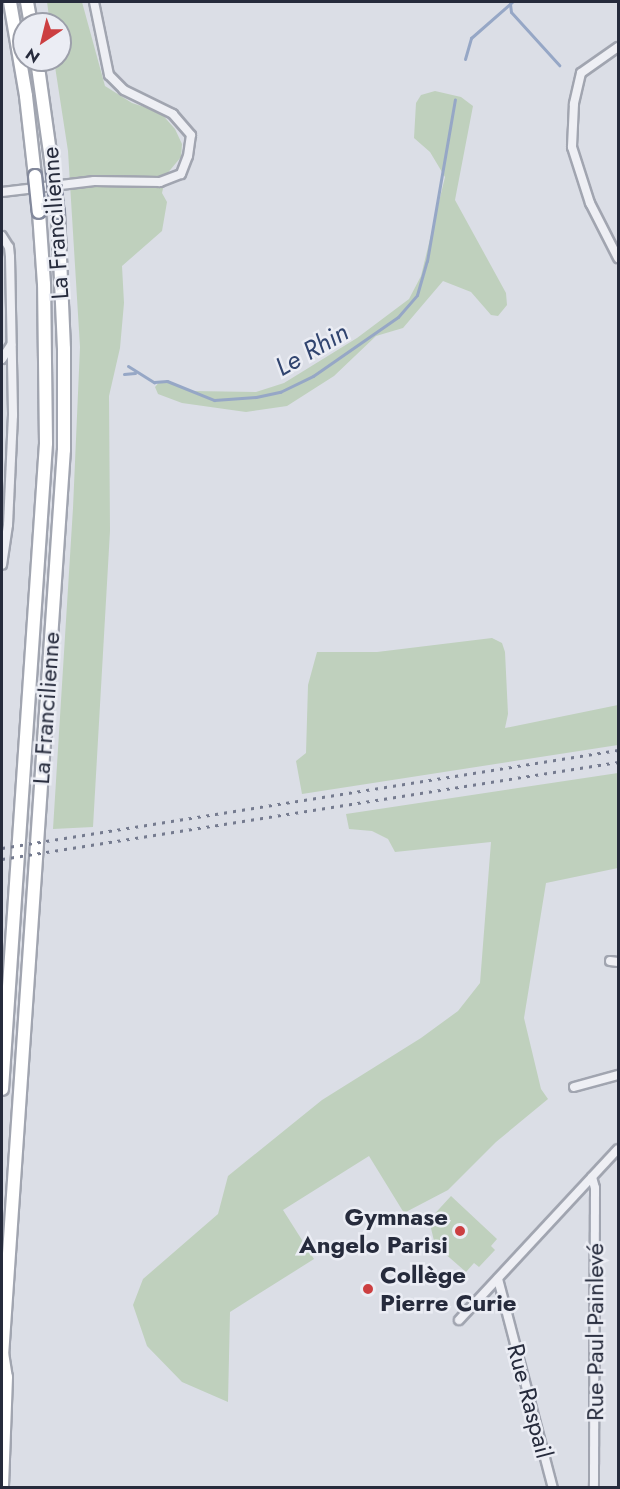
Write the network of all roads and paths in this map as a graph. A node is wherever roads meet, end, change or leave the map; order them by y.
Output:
1 (10, 2) edge
2 (94, 2) edge
3 (618, 48) edge
4 (39, 72) edge
5 (2, 192) edge
6 (2, 236) edge
7 (618, 258) edge
8 (12, 343) junction
9 (2, 358) edge
10 (2, 565) edge
11 (618, 1075) edge
12 (574, 1087) dead end
13 (2, 1089) edge
14 (618, 1149) edge
15 (592, 1177) junction
16 (498, 1279) junction
17 (459, 1320) dead end
18 (2, 1355) edge
19 (2, 1488) edge
20 (553, 1488) edge
21 (594, 1488) edge

1 - 13 highway, La Francilienne, bridge
2 - 5 street
3 - 7 street
4 - 18 highway, La Francilienne, bridge
6 - 8 street
8 - 9 street
8 - 10 street
11 - 12 street
14 - 15 street
15 - 16 street
15 - 21 street, Rue Paul Painlevé
16 - 17 street
16 - 20 street, Rue Raspail
18 - 19 highway, La Francilienne

